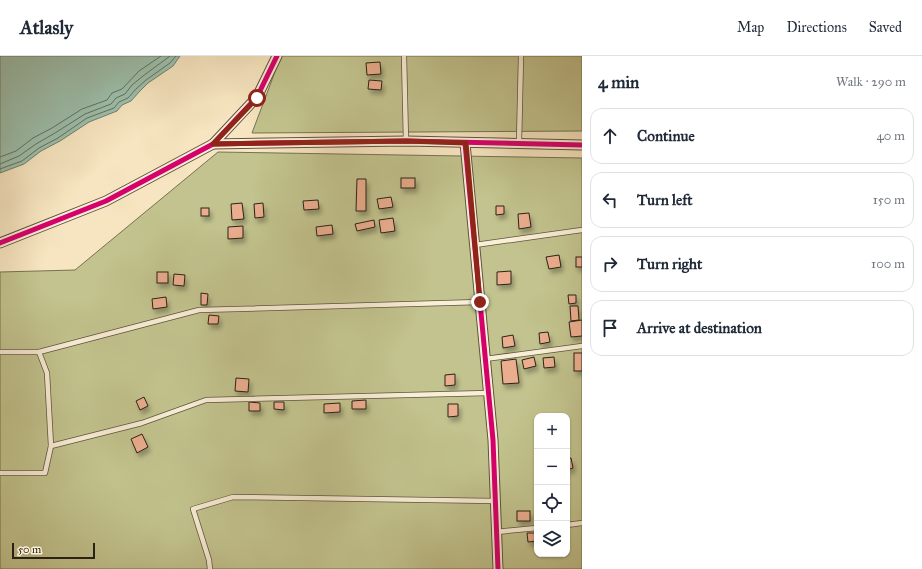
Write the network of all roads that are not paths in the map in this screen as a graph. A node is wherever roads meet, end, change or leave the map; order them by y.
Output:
1 (277, 56) edge
2 (404, 56) edge
3 (521, 56) edge
4 (406, 141) junction
5 (466, 143) junction
6 (519, 143) junction
7 (213, 144) junction
8 (582, 145) edge
9 (582, 230) edge
10 (0, 243) edge
11 (475, 245) junction
12 (480, 302) junction
13 (582, 346) edge
14 (0, 352) edge
15 (39, 352) junction
16 (485, 359) junction
17 (489, 393) junction
18 (51, 446) junction
19 (0, 472) edge
20 (495, 501) junction
21 (582, 523) edge
22 (570, 524) edge
23 (534, 528) edge
24 (496, 532) junction
25 (210, 569) edge
26 (498, 569) edge

1 - 7 street
2 - 4 lane
3 - 6 lane
4 - 5 street
4 - 7 street
5 - 6 street
5 - 11 street
6 - 8 street
7 - 10 street
9 - 11 lane
11 - 12 street
12 - 15 lane
12 - 16 street
13 - 16 lane
14 - 15 lane
15 - 18 lane
16 - 17 street
17 - 18 lane
17 - 20 street
18 - 19 lane
20 - 24 street
20 - 25 lane
21 - 22 lane
23 - 24 lane
24 - 26 street

